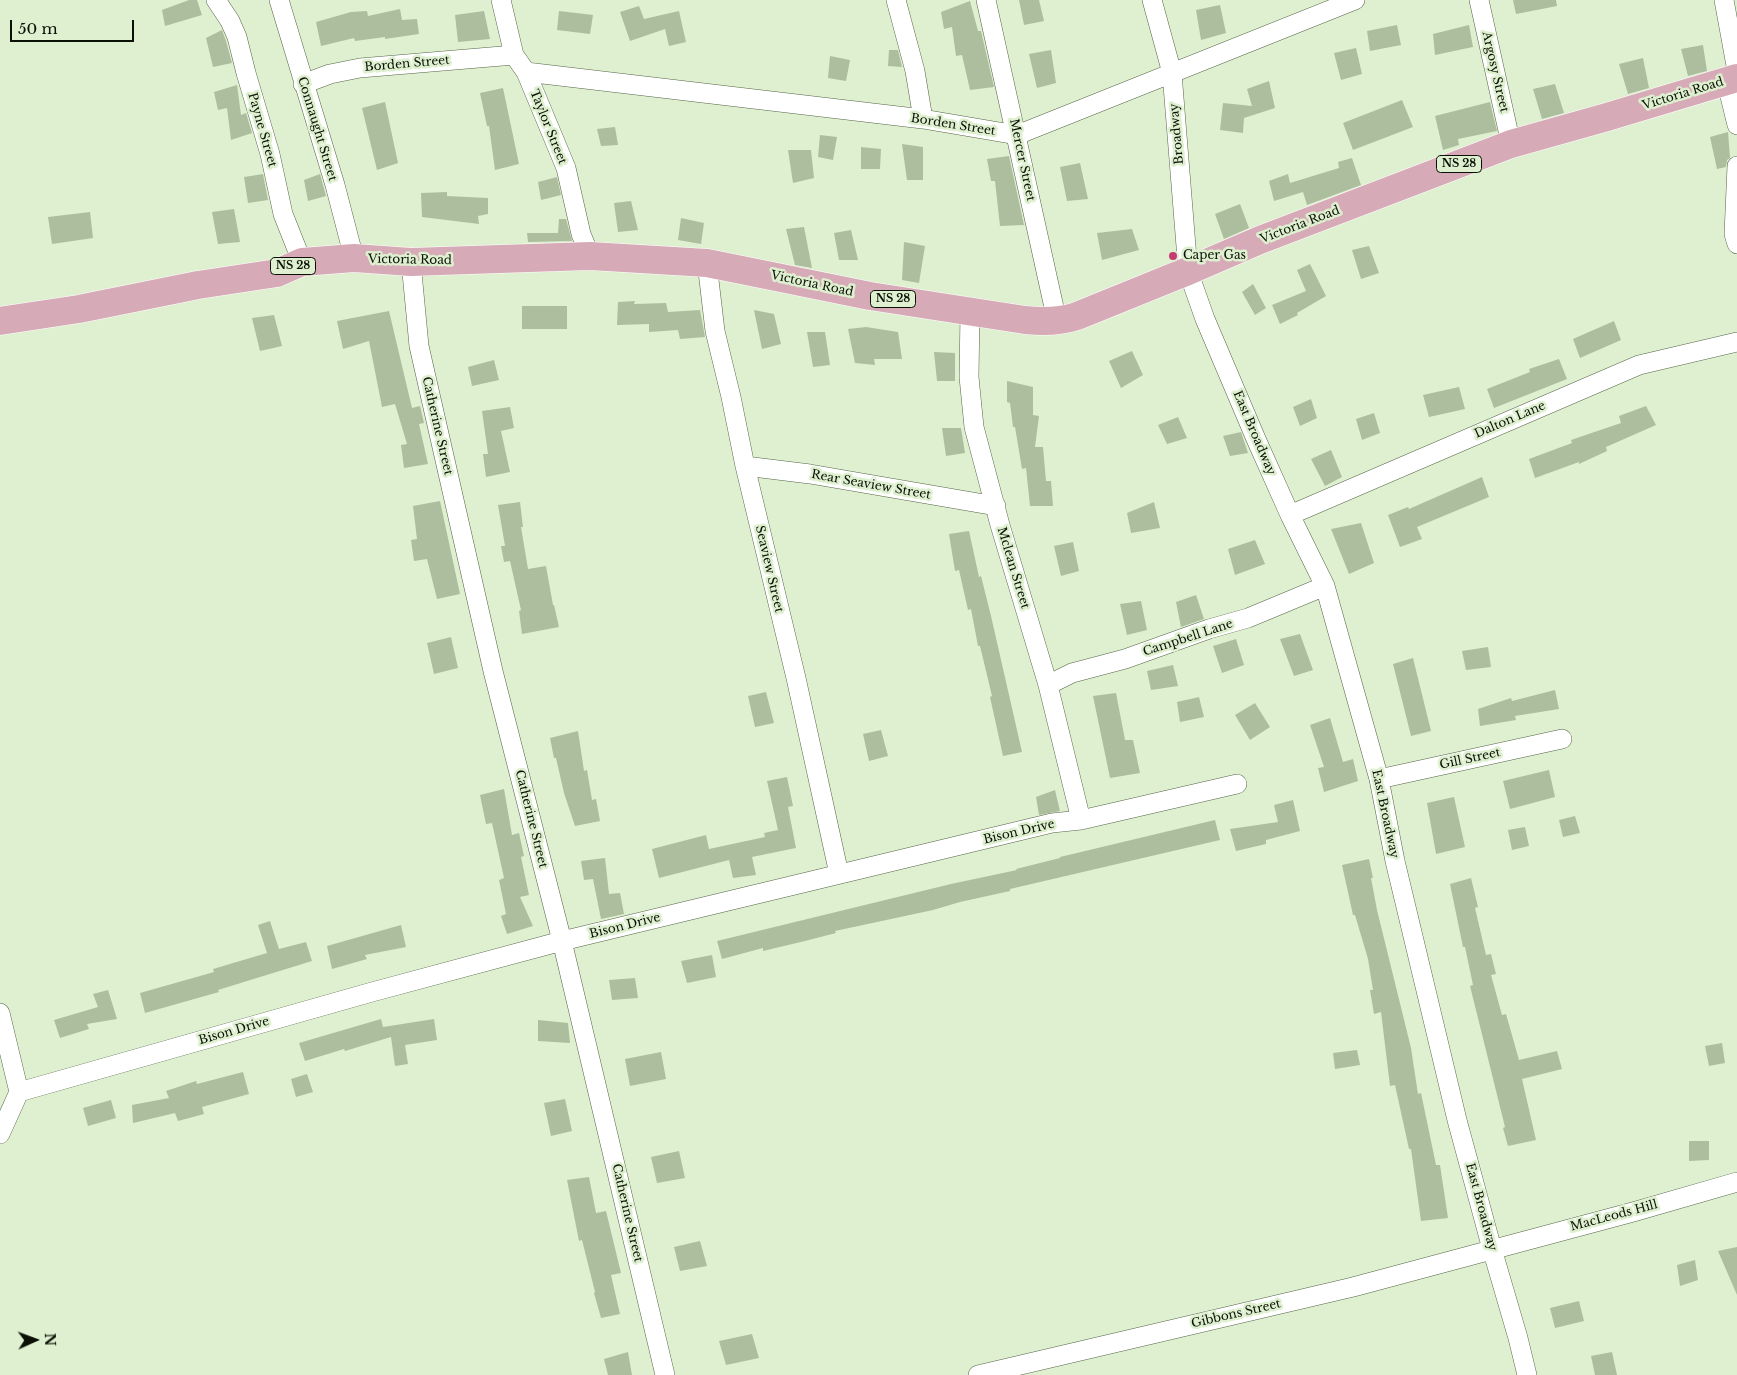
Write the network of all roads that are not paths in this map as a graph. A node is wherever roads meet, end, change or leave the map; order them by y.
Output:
1 (216, 0) edge
2 (279, 0) edge
3 (501, 0) edge
4 (896, 0) edge
5 (986, 0) edge
6 (1152, 0) edge
7 (1355, 0) edge
8 (1479, 0) edge
9 (1724, 0) edge
10 (514, 55) junction
11 (526, 72) junction
12 (1172, 73) junction
13 (1733, 76) edge
14 (303, 84) junction
15 (923, 118) junction
16 (1737, 125) edge
17 (1017, 135) junction
18 (1511, 144) junction
19 (1737, 166) edge
20 (1737, 244) edge
21 (590, 256) junction
22 (354, 258) junction
23 (302, 262) junction
24 (411, 262) junction
25 (707, 262) junction
26 (1188, 271) junction
27 (970, 312) junction
28 (0, 321) edge
29 (1058, 321) junction
30 (1737, 342) edge
31 (745, 466) junction
32 (996, 506) junction
33 (1290, 515) junction
34 (1325, 586) junction
35 (1048, 685) junction
36 (1562, 739) dead end
37 (1379, 779) junction
38 (1237, 784) dead end
39 (1081, 820) junction
40 (839, 874) junction
41 (562, 941) junction
42 (0, 1013) edge
43 (19, 1092) junction
44 (0, 1134) edge
45 (1737, 1182) edge
46 (1492, 1249) junction
47 (665, 1375) edge
48 (978, 1375) edge
49 (1527, 1375) edge

1 - 23 street, Payne Street
2 - 14 street, Connaught Street
3 - 10 street, Taylor Street
4 - 15 street
5 - 17 street, Mercer Street
6 - 12 street, Broadway
7 - 12 street
8 - 18 street, Argosy Street
9 - 13 street
10 - 11 street, Taylor Street
10 - 14 street, Borden Street
11 - 15 street, Borden Street
11 - 21 street, Taylor Street
12 - 17 street
12 - 26 street, Broadway
13 - 16 street
13 - 18 main road, Victoria Road / NS 28
14 - 22 street, Connaught Street
15 - 17 street, Borden Street
17 - 29 street, Mercer Street
18 - 26 main road, Victoria Road / NS 28
19 - 20 street
21 - 24 main road, Victoria Road / NS 28
21 - 25 main road, Victoria Road / NS 28
22 - 23 main road, Victoria Road / NS 28
22 - 24 main road, Victoria Road / NS 28
23 - 28 main road, Victoria Road / NS 28
24 - 41 street, Catherine Street
25 - 27 main road, Victoria Road / NS 28
25 - 31 street, Seaview Street
26 - 29 main road, Victoria Road / NS 28
26 - 33 street, East Broadway
27 - 29 main road, Victoria Road / NS 28
27 - 32 street, Mclean Street
30 - 33 street, Dalton Lane
31 - 32 street, Rear Seaview Street
31 - 40 street, Seaview Street
32 - 35 street, Mclean Street
33 - 34 street, East Broadway
34 - 35 street, Campbell Lane
34 - 37 street, East Broadway
35 - 39 street, Mclean Street
36 - 37 street, Gill Street
37 - 46 street, East Broadway
38 - 39 street, Bison Drive
39 - 40 street, Bison Drive
40 - 41 street, Bison Drive
41 - 43 street, Bison Drive
41 - 47 street, Catherine Street
42 - 43 street
43 - 44 street
45 - 46 street, MacLeods Hill
46 - 48 street, Gibbons Street
46 - 49 street, East Broadway

